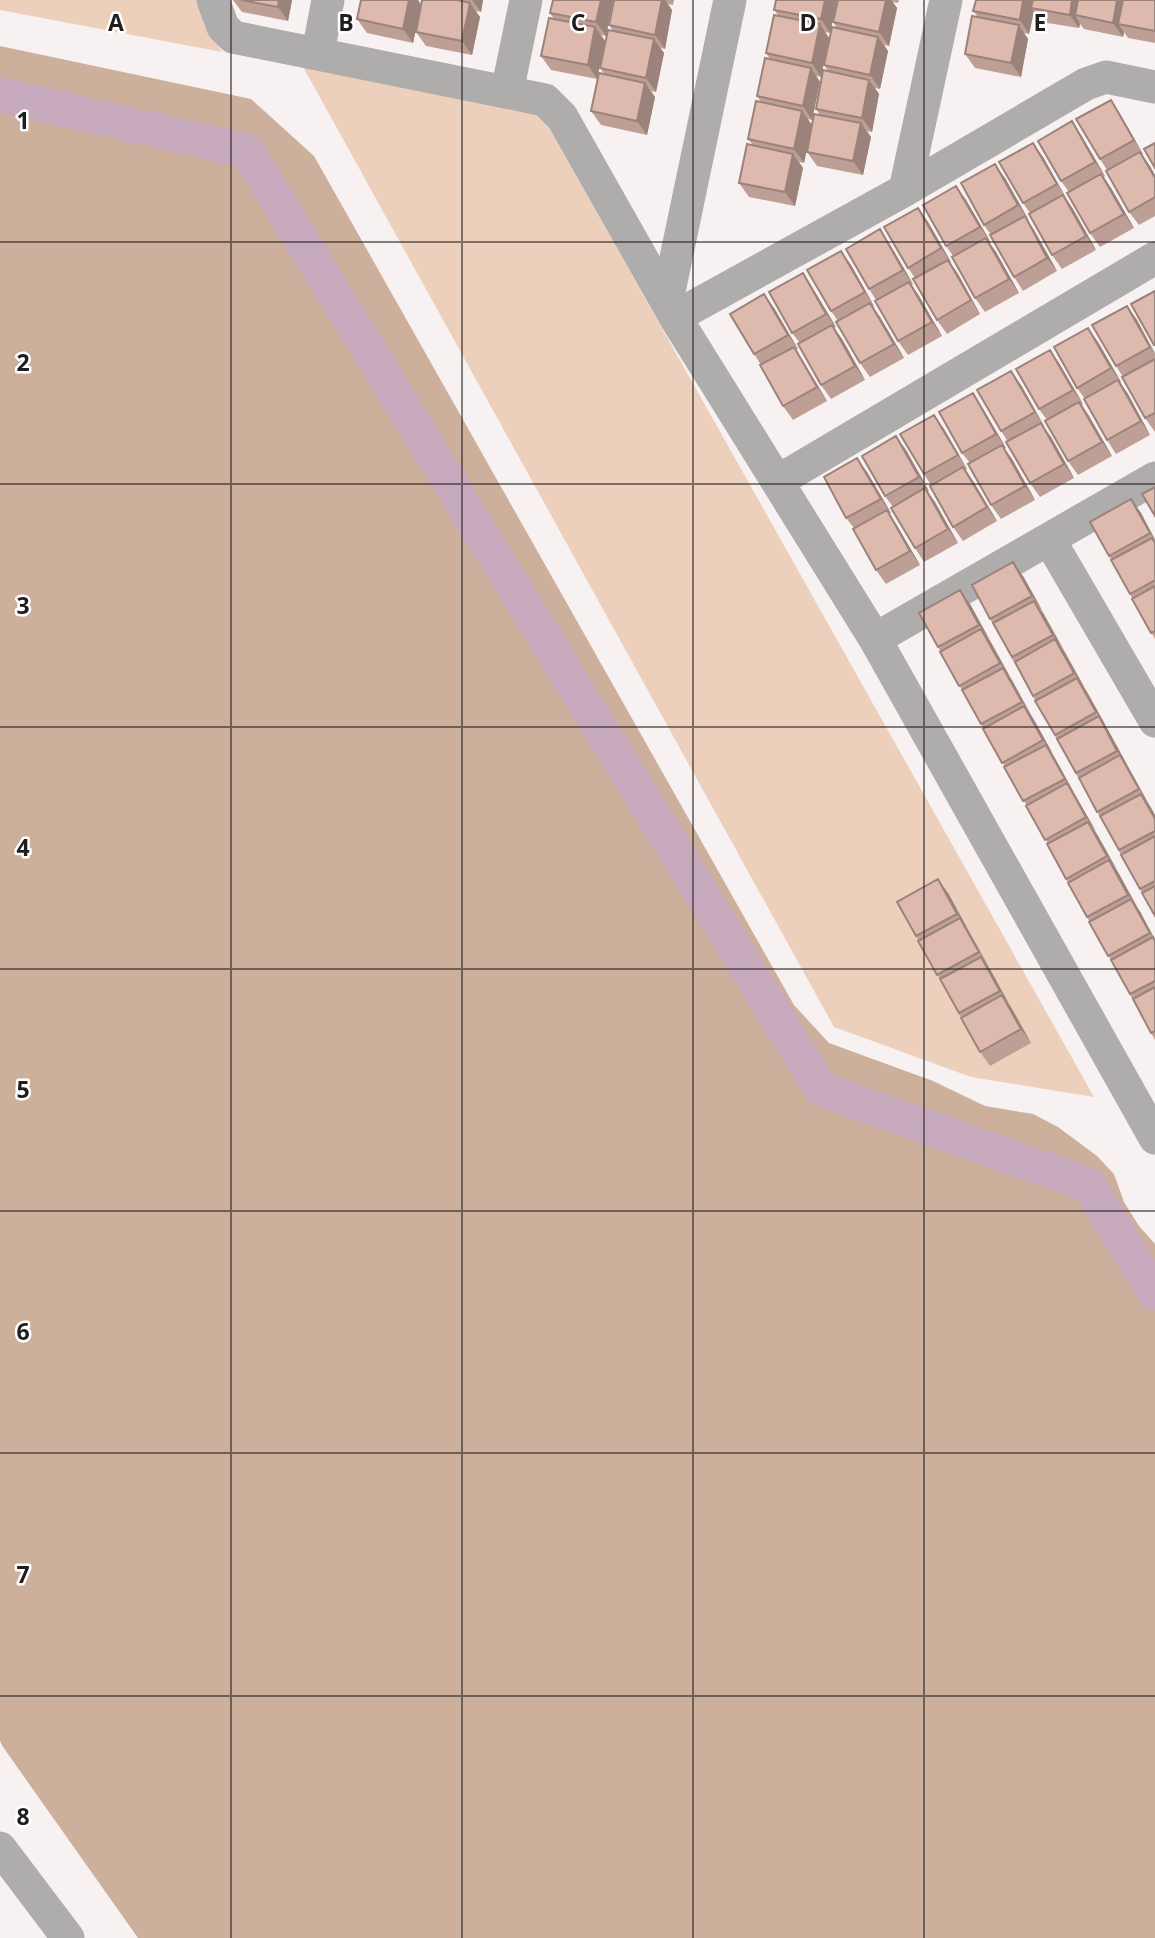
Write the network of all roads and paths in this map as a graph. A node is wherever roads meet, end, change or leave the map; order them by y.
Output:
1 (213, 0) edge
2 (328, 0) edge
3 (526, 0) edge
4 (730, 0) edge
5 (946, 0) edge
6 (318, 53) junction
7 (1155, 87) edge
8 (507, 92) junction
9 (905, 190) junction
10 (1155, 258) edge
11 (671, 309) junction
12 (1155, 478) edge
13 (778, 481) junction
14 (1048, 539) junction
15 (875, 639) junction
16 (1155, 722) edge
17 (1154, 1134) edge
18 (0, 1848) edge
19 (68, 1938) edge

1 - 6 street
2 - 6 street
3 - 8 street
4 - 11 street
5 - 9 street
6 - 8 street
7 - 9 street
8 - 11 street
9 - 11 street
10 - 13 street
11 - 13 street
12 - 14 street
13 - 15 street
14 - 15 street
14 - 16 street
15 - 17 street
18 - 19 street

